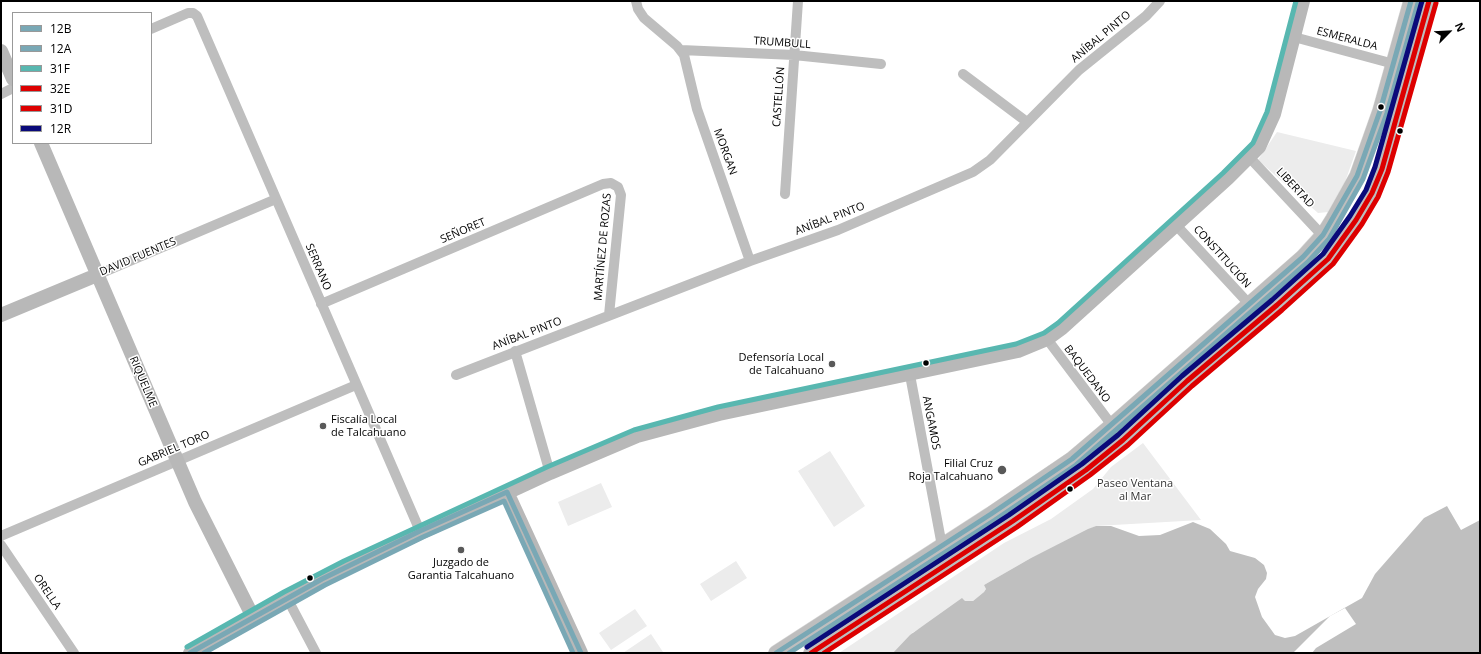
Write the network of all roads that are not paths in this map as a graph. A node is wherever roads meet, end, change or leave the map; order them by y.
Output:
1 (636, 1) edge
2 (798, 1) edge
3 (1160, 1) edge
4 (1303, 1) edge
5 (1411, 1) edge
6 (1429, 1) edge
7 (152, 29) edge
8 (1294, 37) junction
9 (681, 50) junction
10 (1, 51) edge
11 (794, 55) junction
12 (1414, 58) junction
13 (881, 64) dead end
14 (1394, 64) junction
15 (963, 74) dead end
16 (12, 76) edge
17 (12, 88) edge
18 (1, 94) edge
19 (1027, 122) junction
20 (41, 144) edge
21 (1250, 158) junction
22 (615, 184) joint
23 (785, 194) dead end
24 (276, 199) junction
25 (1176, 225) junction
26 (1322, 235) junction
27 (1347, 235) junction
28 (1336, 250) junction
29 (750, 261) junction
30 (97, 275) junction
31 (321, 304) junction
32 (1250, 305) junction
33 (1, 315) edge
34 (609, 315) junction
35 (1047, 339) junction
36 (515, 351) junction
37 (456, 375) dead end
38 (910, 375) junction
39 (356, 385) junction
40 (1111, 426) junction
41 (1123, 440) junction
42 (177, 461) junction
43 (550, 473) junction
44 (507, 492) junction
45 (420, 531) junction
46 (1, 536) edge
47 (1, 545) edge
48 (942, 546) junction
49 (287, 598) junction
50 (253, 617) junction
51 (74, 653) edge
52 (190, 653) edge
53 (316, 653) edge
54 (580, 653) edge
55 (776, 653) edge
56 (811, 653) edge

1 - 9 street
2 - 11 street, CASTELLÓN
3 - 19 street, ANÍBAL PINTO
4 - 8 main road
5 - 14 main road
6 - 12 main road
7 - 24 street, SERRANO
8 - 14 street, ESMERALDA
8 - 21 main road
9 - 11 street, TRUMBULL
9 - 29 street, MORGAN
10 - 16 main road
11 - 13 street, TRUMBULL
11 - 23 street, CASTELLÓN
12 - 14 main road
12 - 27 main road
14 - 26 main road
15 - 19 street
17 - 18 street
19 - 29 street, ANÍBAL PINTO
20 - 30 main road, RIQUELME
21 - 25 main road
21 - 26 street, LIBERTAD
22 - 31 street, SEÑORET
22 - 34 street, MARTÍNEZ DE ROZAS
24 - 30 street, DAVID FUENTES
24 - 31 street, SERRANO
25 - 32 street, CONSTITUCIÓN
25 - 35 main road
26 - 27 street
26 - 28 street, LIBERTAD
26 - 32 main road
27 - 28 main road
28 - 41 main road
29 - 34 street, ANÍBAL PINTO
30 - 33 main road, DAVID FUENTES
30 - 42 main road, RIQUELME
31 - 39 street, SERRANO
32 - 40 main road
34 - 36 street, ANÍBAL PINTO
35 - 38 main road
35 - 40 street, BAQUEDANO
36 - 37 street, ANÍBAL PINTO
36 - 43 street
38 - 43 main road
38 - 48 street, ANGAMOS
39 - 42 street, GABRIEL TORO
39 - 45 street, SERRANO
40 - 41 street, BAQUEDANO
40 - 48 main road
41 - 56 main road
42 - 46 street, GABRIEL TORO
42 - 50 main road, RIQUELME
43 - 44 main road
44 - 45 main road
44 - 54 main road
45 - 49 main road
47 - 51 street, ORELLA
48 - 55 main road
49 - 50 main road
49 - 53 street
50 - 52 main road

